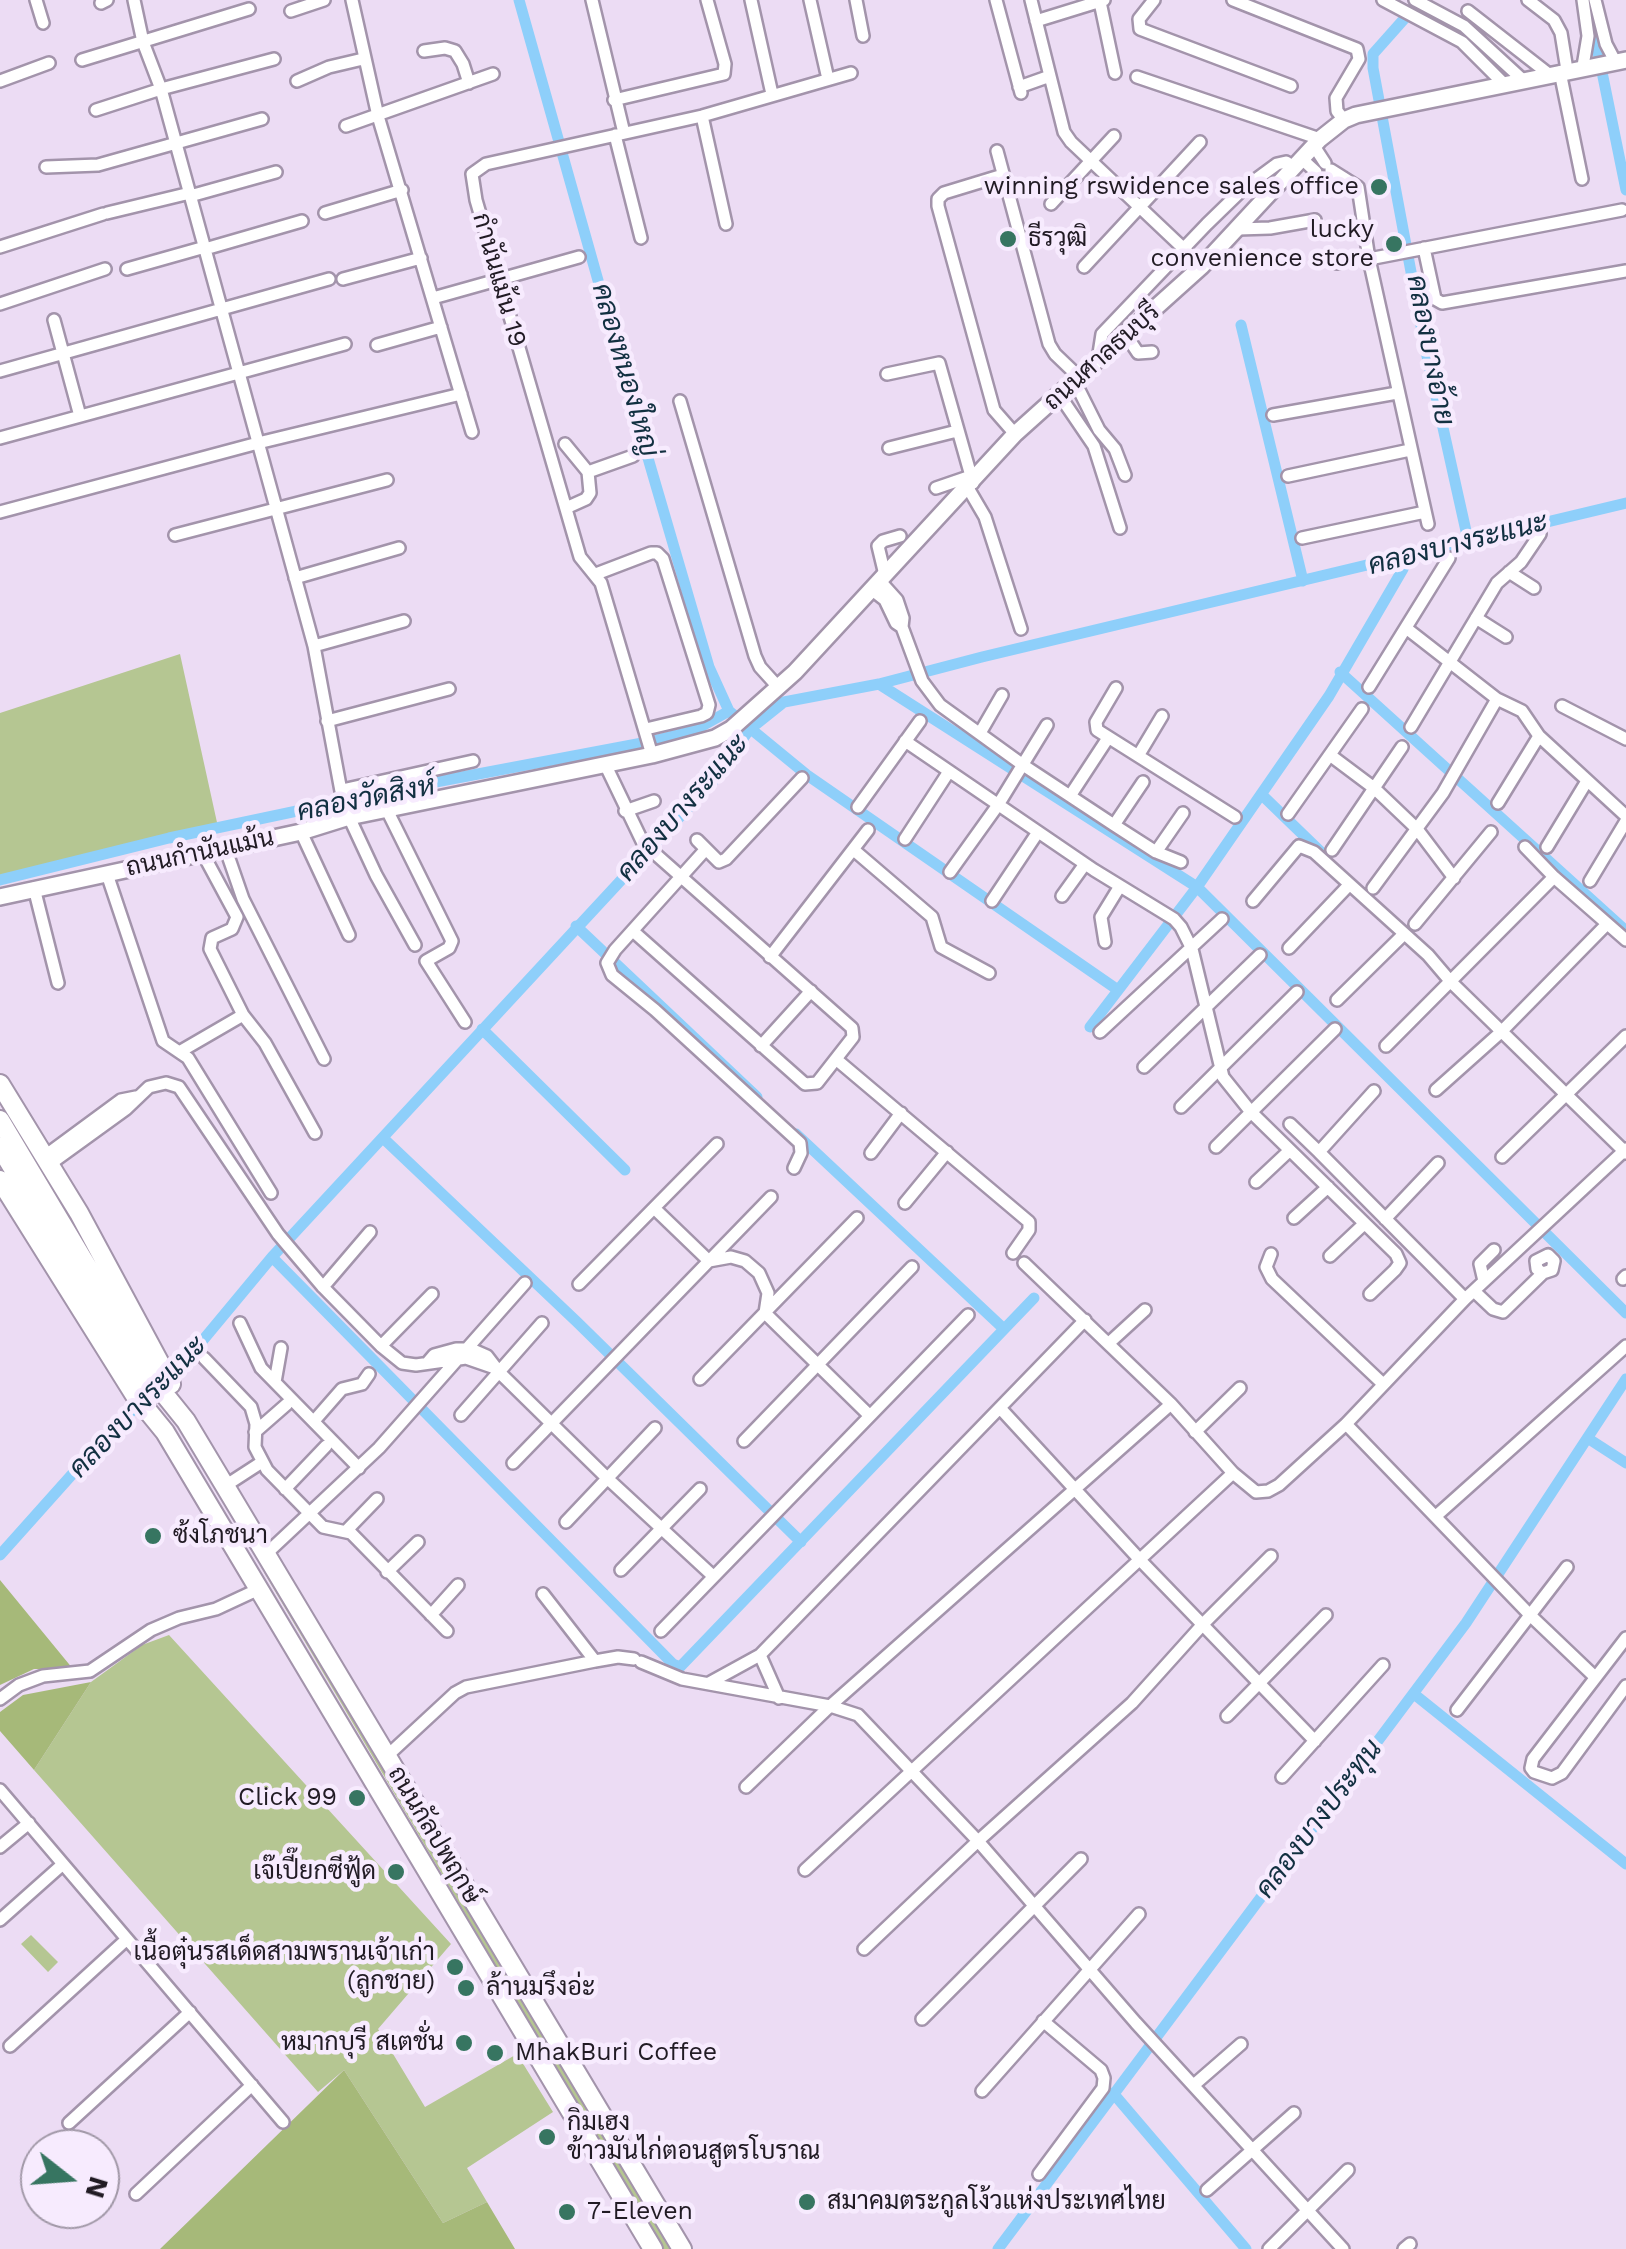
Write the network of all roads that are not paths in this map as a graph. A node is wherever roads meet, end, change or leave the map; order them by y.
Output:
1 (36, 0) edge
2 (134, 0) edge
3 (324, 0) edge
4 (352, 0) edge
5 (592, 0) edge
6 (707, 0) edge
7 (751, 0) edge
8 (810, 0) edge
9 (856, 0) edge
10 (996, 0) edge
11 (1031, 0) edge
12 (1154, 0) edge
13 (1233, 0) edge
14 (1383, 0) edge
15 (1415, 0) edge
16 (1528, 0) edge
17 (1582, 0) edge
18 (1594, 0) edge
19 (1102, 1) edge
20 (249, 9) dead end
21 (1468, 11) dead end
22 (291, 12) dead end
23 (1036, 21) junction
24 (43, 23) dead end
25 (863, 36) dead end
26 (1462, 36) junction
27 (143, 42) junction
28 (424, 51) dead end
29 (363, 59) junction
30 (82, 60) dead end
31 (274, 60) dead end
32 (49, 64) dead end
33 (1588, 66) edge
34 (850, 73) dead end
35 (493, 74) dead end
36 (1115, 74) dead end
37 (1050, 76) junction
38 (1137, 78) dead end
39 (828, 79) junction
40 (0, 81) edge
41 (297, 81) dead end
42 (1524, 81) junction
43 (468, 83) junction
44 (1504, 84) junction
45 (1290, 86) dead end
46 (161, 89) junction
47 (772, 94) junction
48 (614, 100) junction
49 (96, 110) dead end
50 (378, 116) junction
51 (702, 116) junction
52 (262, 119) dead end
53 (1344, 120) junction
54 (346, 126) dead end
55 (620, 134) junction
56 (1114, 136) dead end
57 (1200, 142) dead end
58 (1317, 142) junction
59 (176, 143) junction
60 (996, 151) dead end
61 (1091, 161) junction
62 (1298, 163) junction
63 (46, 168) dead end
64 (1324, 171) junction
65 (276, 172) dead end
66 (1267, 172) junction
67 (1003, 175) junction
68 (1582, 179) dead end
69 (402, 190) junction
70 (1271, 192) junction
71 (190, 194) junction
72 (1051, 204) dead end
73 (1140, 206) junction
74 (1622, 210) dead end
75 (325, 213) dead end
76 (1314, 220) dead end
77 (302, 221) dead end
78 (726, 224) dead end
79 (1238, 229) junction
80 (640, 238) dead end
81 (0, 246) edge
82 (205, 248) junction
83 (1184, 248) junction
84 (1413, 250) junction
85 (579, 257) dead end
86 (1369, 257) junction
87 (421, 258) junction
88 (1337, 263) dead end
89 (1202, 266) junction
90 (1084, 267) dead end
91 (105, 269) dead end
92 (127, 269) dead end
93 (1626, 271) edge
94 (329, 278) dead end
95 (344, 278) dead end
96 (499, 282) junction
97 (0, 288) edge
98 (433, 298) junction
99 (2, 303) edge
100 (222, 308) junction
101 (54, 320) dead end
102 (441, 327) junction
103 (1126, 335) junction
104 (345, 344) dead end
105 (377, 345) dead end
106 (1152, 352) dead end
107 (64, 353) junction
108 (1098, 360) junction
109 (0, 371) edge
110 (887, 374) dead end
111 (239, 375) junction
112 (1077, 379) junction
113 (1397, 393) junction
114 (461, 394) junction
115 (1060, 396) junction
116 (680, 400) dead end
117 (1273, 415) dead end
118 (80, 416) junction
119 (956, 431) junction
120 (472, 432) dead end
121 (1015, 434) junction
122 (0, 438) edge
123 (258, 443) junction
124 (566, 444) dead end
125 (888, 448) dead end
126 (1410, 450) junction
127 (634, 456) dead end
128 (588, 472) junction
129 (1126, 475) dead end
130 (1288, 476) dead end
131 (387, 480) dead end
132 (970, 482) junction
133 (936, 488) dead end
134 (566, 508) junction
135 (276, 509) junction
136 (0, 512) edge
137 (1120, 528) dead end
138 (175, 534) dead end
139 (1540, 534) dead end
140 (900, 536) dead end
141 (1302, 538) dead end
142 (399, 548) dead end
143 (621, 557) dead end
144 (1449, 558) dead end
145 (593, 572) junction
146 (1508, 572) junction
147 (295, 578) junction
148 (879, 581) junction
149 (1534, 588) dead end
150 (1476, 618) junction
151 (404, 621) dead end
152 (1406, 628) junction
153 (1021, 629) dead end
154 (1506, 637) dead end
155 (314, 646) junction
156 (1450, 662) junction
157 (1369, 687) dead end
158 (779, 688) junction
159 (1116, 688) dead end
160 (449, 689) dead end
161 (1002, 696) dead end
162 (1497, 699) junction
163 (1562, 706) dead end
164 (1362, 709) dead end
165 (1162, 716) dead end
166 (746, 717) joint
167 (920, 721) dead end
168 (327, 722) junction
169 (1047, 725) dead end
170 (1411, 727) dead end
171 (980, 733) junction
172 (1539, 736) junction
173 (1108, 738) junction
174 (1626, 739) edge
175 (649, 741) junction
176 (905, 741) junction
177 (1402, 748) dead end
178 (1330, 755) junction
179 (1138, 756) junction
180 (473, 762) dead end
181 (605, 764) junction
182 (948, 772) junction
183 (1018, 773) junction
184 (802, 778) dead end
185 (1587, 781) junction
186 (1143, 782) dead end
187 (1374, 789) junction
188 (1070, 796) junction
189 (654, 801) dead end
190 (1498, 803) dead end
191 (998, 805) junction
192 (345, 806) junction
193 (858, 807) dead end
194 (387, 810) junction
195 (625, 811) junction
196 (1184, 813) dead end
197 (1288, 814) dead end
198 (1235, 818) dead end
199 (1626, 819) edge
200 (1114, 825) junction
201 (1417, 829) junction
202 (868, 830) dead end
203 (301, 832) junction
204 (1038, 832) junction
205 (1490, 832) dead end
206 (905, 839) dead end
207 (225, 847) junction
208 (1526, 847) dead end
209 (1548, 847) dead end
210 (1332, 850) dead end
211 (855, 851) junction
212 (202, 852) junction
213 (1156, 852) junction
214 (1182, 862) dead end
215 (1085, 864) junction
216 (950, 872) dead end
217 (106, 874) junction
218 (679, 878) junction
219 (1454, 878) junction
220 (1554, 878) junction
221 (1590, 881) dead end
222 (1120, 886) junction
223 (1349, 886) junction
224 (34, 888) junction
225 (1373, 888) dead end
226 (1062, 896) dead end
227 (0, 897) edge
228 (992, 900) dead end
229 (1254, 900) dead end
230 (1222, 919) dead end
231 (1415, 924) dead end
232 (1607, 924) junction
233 (634, 932) junction
234 (349, 935) dead end
235 (1403, 935) junction
236 (1626, 940) edge
237 (1105, 942) dead end
238 (415, 945) dead end
239 (1290, 948) dead end
240 (1192, 949) junction
241 (1260, 955) dead end
242 (770, 957) junction
243 (989, 973) dead end
244 (1451, 982) junction
245 (58, 983) dead end
246 (811, 991) junction
247 (1297, 992) dead end
248 (1338, 1000) dead end
249 (1207, 1008) junction
250 (243, 1015) junction
251 (465, 1022) dead end
252 (1335, 1028) dead end
253 (1100, 1032) dead end
254 (1501, 1032) junction
255 (1626, 1036) edge
256 (761, 1046) junction
257 (1386, 1046) dead end
258 (181, 1051) junction
259 (324, 1059) dead end
260 (837, 1060) junction
261 (1144, 1067) dead end
262 (1220, 1069) junction
263 (0, 1084) edge
264 (1436, 1090) dead end
265 (1374, 1091) dead end
266 (1568, 1095) junction
267 (1181, 1106) dead end
268 (1251, 1112) junction
269 (901, 1114) junction
270 (0, 1120) edge
271 (1290, 1124) dead end
272 (315, 1133) dead end
273 (716, 1144) dead end
274 (0, 1148) edge
275 (1216, 1148) dead end
276 (1289, 1151) junction
277 (1625, 1151) edge
278 (947, 1152) junction
279 (1319, 1152) junction
280 (871, 1153) dead end
281 (1502, 1157) dead end
282 (48, 1160) junction
283 (1438, 1164) dead end
284 (794, 1168) dead end
285 (17, 1178) edge
286 (1256, 1182) dead end
287 (1328, 1187) junction
288 (270, 1193) dead end
289 (771, 1196) dead end
290 (905, 1203) dead end
291 (654, 1208) junction
292 (856, 1218) dead end
293 (1294, 1218) dead end
294 (1385, 1219) junction
295 (1364, 1224) junction
296 (370, 1232) dead end
297 (1494, 1250) dead end
298 (1014, 1253) dead end
299 (1272, 1254) dead end
300 (1514, 1255) junction
301 (1330, 1256) dead end
302 (708, 1261) junction
303 (1024, 1263) dead end
304 (912, 1267) dead end
305 (1484, 1281) junction
306 (524, 1284) dead end
307 (579, 1284) dead end
308 (322, 1287) junction
309 (432, 1294) dead end
310 (1370, 1294) dead end
311 (1469, 1295) junction
312 (1145, 1310) dead end
313 (765, 1314) junction
314 (968, 1314) dead end
315 (1085, 1320) junction
316 (240, 1323) dead end
317 (542, 1323) dead end
318 (1109, 1343) junction
319 (381, 1346) junction
320 (1626, 1346) edge
321 (280, 1348) dead end
322 (462, 1353) junction
323 (204, 1358) dead end
324 (817, 1365) junction
325 (498, 1371) junction
326 (369, 1374) dead end
327 (700, 1379) dead end
328 (275, 1382) junction
329 (1382, 1384) junction
330 (152, 1388) junction
331 (1240, 1388) dead end
332 (287, 1404) dead end
333 (1171, 1404) junction
334 (1000, 1408) junction
335 (461, 1415) dead end
336 (869, 1415) junction
337 (314, 1421) junction
338 (554, 1424) junction
339 (1346, 1424) junction
340 (655, 1428) dead end
341 (255, 1432) junction
342 (1195, 1432) junction
343 (744, 1441) dead end
344 (326, 1446) dead end
345 (262, 1462) junction
346 (513, 1463) dead end
347 (359, 1468) junction
348 (1233, 1474) junction
349 (607, 1478) junction
350 (225, 1486) junction
351 (285, 1489) junction
352 (700, 1489) dead end
353 (1076, 1491) junction
354 (377, 1499) dead end
355 (310, 1516) junction
356 (1436, 1516) junction
357 (566, 1522) dead end
358 (662, 1528) junction
359 (347, 1530) junction
360 (418, 1542) dead end
361 (266, 1554) junction
362 (1271, 1556) dead end
363 (1141, 1561) junction
364 (1566, 1568) dead end
365 (621, 1570) dead end
366 (387, 1572) junction
367 (713, 1576) junction
368 (458, 1585) dead end
369 (258, 1589) junction
370 (544, 1594) dead end
371 (431, 1615) junction
372 (1326, 1615) dead end
373 (1531, 1616) junction
374 (1204, 1623) junction
375 (447, 1631) dead end
376 (661, 1631) dead end
377 (1626, 1638) edge
378 (760, 1656) junction
379 (595, 1661) junction
380 (1383, 1666) dead end
381 (1596, 1677) junction
382 (709, 1683) junction
383 (1259, 1685) junction
384 (1626, 1686) edge
385 (779, 1698) junction
386 (0, 1699) edge
387 (830, 1706) junction
388 (1457, 1710) dead end
389 (1227, 1716) dead end
390 (1315, 1741) junction
391 (387, 1756) junction
392 (912, 1769) junction
393 (1282, 1777) dead end
394 (746, 1787) dead end
395 (0, 1790) edge
396 (28, 1823) junction
397 (978, 1840) junction
398 (0, 1848) edge
399 (1080, 1860) dead end
400 (63, 1864) junction
401 (805, 1870) dead end
402 (1035, 1906) junction
403 (1139, 1914) dead end
404 (0, 1920) edge
405 (127, 1939) junction
406 (864, 1949) dead end
407 (1090, 1968) junction
408 (190, 2012) junction
409 (922, 2019) dead end
410 (1043, 2021) junction
411 (1241, 2044) dead end
412 (10, 2046) dead end
413 (1194, 2084) junction
414 (252, 2085) junction
415 (982, 2092) dead end
416 (1294, 2113) dead end
417 (283, 2122) dead end
418 (68, 2123) dead end
419 (1252, 2150) junction
420 (1348, 2170) dead end
421 (1039, 2174) dead end
422 (1207, 2190) dead end
423 (136, 2194) dead end
424 (1308, 2212) junction
425 (653, 2249) edge
426 (682, 2249) edge
427 (1268, 2249) edge
428 (1343, 2249) edge

1 - 24 street
2 - 27 street
3 - 22 street
4 - 29 street
5 - 48 street
6 - 48 street
7 - 47 street
8 - 39 street
9 - 25 street
10 - 37 street
11 - 23 street
12 - 45 street
13 - 53 street
14 - 26 street
15 - 26 street
16 - 33 street
17 - 33 street
18 - 33 street
19 - 23 street
19 - 36 street
20 - 27 street
21 - 33 street
23 - 37 street
26 - 42 street
26 - 44 street
27 - 30 street
27 - 46 street
28 - 43 street
29 - 41 street
29 - 50 street
31 - 46 street
32 - 40 street
33 - 42 street, ถนนศาลธนบุรี
33 - 68 street
34 - 39 street, กำนันแม้น 19
35 - 43 street
37 - 61 street
38 - 58 street
39 - 47 street, กำนันแม้น 19
42 - 44 street, ถนนศาลธนบุรี
43 - 50 street
44 - 53 street, ถนนศาลธนบุรี
46 - 49 street
46 - 59 street
47 - 51 street, กำนันแม้น 19
48 - 55 street
50 - 54 street
50 - 69 street
51 - 55 street, กำนันแม้น 19
51 - 78 street
52 - 59 street
53 - 58 street, ถนนศาลธนบุรี
55 - 80 street
55 - 96 street, กำนันแม้น 19
56 - 61 street
57 - 73 street
58 - 62 street, ถนนศาลธนบุรี
58 - 64 street
59 - 63 street
59 - 71 street
60 - 67 street
61 - 72 street
61 - 73 street
62 - 64 street
62 - 66 street
62 - 70 street, ถนนศาลธนบุรี
64 - 86 street
65 - 71 street
66 - 70 street
66 - 83 street
67 - 112 street
67 - 121 street
69 - 75 street
69 - 87 street
70 - 79 street, ถนนศาลธนบุรี
71 - 81 street
71 - 82 street
73 - 83 street
73 - 90 street
74 - 84 street
76 - 79 street
77 - 82 street
79 - 89 street, ถนนศาลธนบุรี
82 - 92 street
82 - 100 street
83 - 89 street
83 - 108 street
84 - 86 street
84 - 93 street
85 - 96 street
86 - 88 street
86 - 113 street
87 - 95 street
87 - 98 street
89 - 103 street, ถนนศาลธนบุรี
91 - 99 street
94 - 100 street
96 - 98 street
96 - 134 street, กำนันแม้น 19
97 - 99 street
98 - 102 street
100 - 107 street
100 - 111 street
101 - 107 street
102 - 105 street
102 - 114 street
103 - 106 street
103 - 108 street, ถนนศาลธนบุรี
104 - 111 street
107 - 109 street
107 - 118 street
108 - 112 street, ถนนศาลธนบุรี
110 - 119 street
111 - 118 street
111 - 123 street
112 - 115 street, ถนนศาลธนบุรี
112 - 129 street
113 - 117 street
113 - 126 street
114 - 120 street
114 - 123 street
115 - 121 street, ถนนศาลธนบุรี
115 - 137 street
116 - 158 street
118 - 122 street
119 - 125 street
119 - 132 street
121 - 132 street, ถนนศาลธนบุรี
123 - 135 street
123 - 136 street
124 - 128 street
126 - 130 street
126 - 141 street
127 - 128 street
128 - 134 street
131 - 135 street
132 - 133 street
132 - 148 street, ถนนศาลธนบุรี
132 - 153 street
134 - 145 street, กำนันแม้น 19
135 - 138 street
135 - 147 street
139 - 146 street
140 - 148 street
142 - 147 street
143 - 145 street
144 - 152 street
145 - 175 street, กำนันแม้น 19
145 - 175 street
146 - 149 street
146 - 150 street
147 - 155 street
148 - 158 street, ถนนศาลธนบุรี
148 - 171 street
150 - 154 street
150 - 156 street
151 - 155 street
152 - 156 street
152 - 157 street
155 - 168 street
156 - 162 street
156 - 170 street
158 - 166 street, ถนนศาลธนบุรี
159 - 173 street
160 - 168 street
161 - 171 street
162 - 172 street
162 - 201 street
163 - 174 street
164 - 178 street
165 - 179 street
166 - 175 street, ถนนกำนันแม้น
167 - 176 street
168 - 192 street
169 - 183 street
171 - 183 street
172 - 185 street
172 - 190 street
173 - 179 street
173 - 188 street
175 - 181 street, ถนนกำนันแม้น
176 - 182 street
176 - 193 street
177 - 187 street
178 - 187 street
178 - 197 street
179 - 198 street
180 - 192 street
181 - 194 street, ถนนกำนันแม้น
181 - 195 street
182 - 191 street
182 - 206 street
183 - 188 street
183 - 191 street
184 - 218 street
185 - 199 street
185 - 209 street
186 - 200 street
187 - 201 street
187 - 210 street
188 - 200 street
189 - 195 street
191 - 204 street
191 - 216 street
192 - 194 street, ถนนกำนันแม้น
192 - 203 street, ถนนกำนันแม้น
192 - 238 street
194 - 251 street
195 - 218 street
196 - 213 street
199 - 221 street
200 - 213 street
201 - 219 street
201 - 225 street
202 - 211 street
203 - 207 street, ถนนกำนันแม้น
203 - 234 street
204 - 215 street
204 - 228 street
205 - 219 street
207 - 212 street, ถนนกำนันแม้น
207 - 259 street
208 - 220 street
211 - 242 street
211 - 243 street
212 - 217 street, ถนนกำนันแม้น
212 - 250 street
213 - 214 street
215 - 222 street
215 - 226 street
217 - 224 street, ถนนกำนันแม้น
217 - 258 street
218 - 233 street
218 - 242 street
219 - 231 street
220 - 232 street
220 - 244 street
222 - 237 street
222 - 240 street
223 - 229 street
223 - 235 street
223 - 239 street
224 - 227 street, ถนนกำนันแม้น
224 - 245 street
230 - 240 street
232 - 236 street
232 - 254 street
233 - 256 street
233 - 284 street
235 - 244 street
235 - 248 street
240 - 249 street
240 - 253 street
241 - 249 street
242 - 246 street
244 - 254 street
244 - 257 street
246 - 256 street
246 - 260 street
247 - 262 street
249 - 261 street
249 - 262 street
250 - 258 street
250 - 272 street
252 - 268 street
254 - 264 street
254 - 266 street
255 - 266 street
256 - 260 street
258 - 288 street
260 - 269 street
262 - 267 street
262 - 268 street
263 - 282 main road, ถนนกัลปพฤกษ์
265 - 279 street
266 - 277 street
266 - 281 street
268 - 275 street
268 - 276 street
269 - 278 street
269 - 280 street
270 - 285 main road, ถนนกัลปพฤกษ์
271 - 279 street
273 - 291 street
274 - 285 main road, ถนนกัลปพฤกษ์
276 - 286 street
276 - 287 street
277 - 300 street
278 - 290 street
278 - 298 street
279 - 294 street
282 - 308 street
282 - 330 main road, ถนนกัลปพฤกษ์
283 - 294 street
285 - 330 main road, ถนนกัลปพฤกษ์
285 - 330 main road, ถนนกัลปพฤกษ์
287 - 293 street
287 - 295 street
289 - 302 street
291 - 302 street
291 - 307 street
292 - 313 street
294 - 311 street
295 - 301 street
295 - 310 street
296 - 308 street
297 - 305 street
299 - 329 street
300 - 305 street
300 - 311 street
302 - 313 street
302 - 338 street
303 - 315 street
304 - 324 street
305 - 311 street
306 - 322 street
308 - 319 street
309 - 319 street
311 - 329 street
312 - 318 street
313 - 324 street
313 - 327 street
314 - 336 street
315 - 318 street
315 - 334 street
316 - 328 street
317 - 325 street
318 - 333 street
319 - 322 street
320 - 356 street
321 - 328 street
322 - 325 street
322 - 347 street
323 - 341 street
324 - 336 street
324 - 343 street
325 - 335 street
325 - 338 street
326 - 337 street
328 - 337 street
329 - 339 street
330 - 350 main road, ถนนกัลปพฤกษ์
330 - 369 main road, ถนนกัลปพฤกษ์
331 - 342 street
332 - 341 street
333 - 342 street
333 - 353 street
334 - 353 street
334 - 378 street
336 - 367 street
337 - 347 street
338 - 346 street
338 - 349 street
339 - 348 street
339 - 356 street
340 - 349 street
341 - 345 street
342 - 348 street
344 - 351 street
345 - 350 street
345 - 351 street
347 - 355 street
348 - 363 street
349 - 357 street
349 - 358 street
350 - 361 main road, ถนนกัลปพฤกษ์
351 - 355 street
352 - 358 street
353 - 363 street
353 - 387 street
354 - 359 street
355 - 359 street
355 - 361 street
356 - 373 street
358 - 365 street
358 - 367 street
359 - 366 street
360 - 366 street
361 - 391 main road, ถนนกัลปพฤกษ์
362 - 374 street
363 - 374 street
363 - 392 street
364 - 373 street
366 - 371 street
367 - 376 street
368 - 371 street
369 - 386 street
369 - 425 main road, ถนนกัลปพฤกษ์
370 - 379 street
371 - 375 street
372 - 383 street
373 - 381 street
373 - 388 street
374 - 383 street
374 - 397 street
377 - 381 street
378 - 382 street
378 - 385 street
379 - 382 street
379 - 391 street
380 - 390 street
381 - 384 street
382 - 385 street
383 - 389 street
383 - 390 street
385 - 387 street
387 - 392 street
387 - 394 street
390 - 393 street
391 - 426 main road, ถนนกัลปพฤกษ์
392 - 397 street
392 - 401 street
395 - 396 street
396 - 398 street
396 - 400 street
397 - 402 street
397 - 406 street
399 - 402 street
400 - 404 street
400 - 405 street
402 - 407 street
402 - 409 street
403 - 407 street
405 - 408 street
405 - 412 street
407 - 410 street
407 - 413 street
408 - 414 street
408 - 418 street
410 - 415 street
410 - 421 street
411 - 413 street
413 - 419 street
414 - 417 street
414 - 423 street
416 - 419 street
419 - 422 street
419 - 424 street
420 - 424 street
424 - 427 street
424 - 428 street

